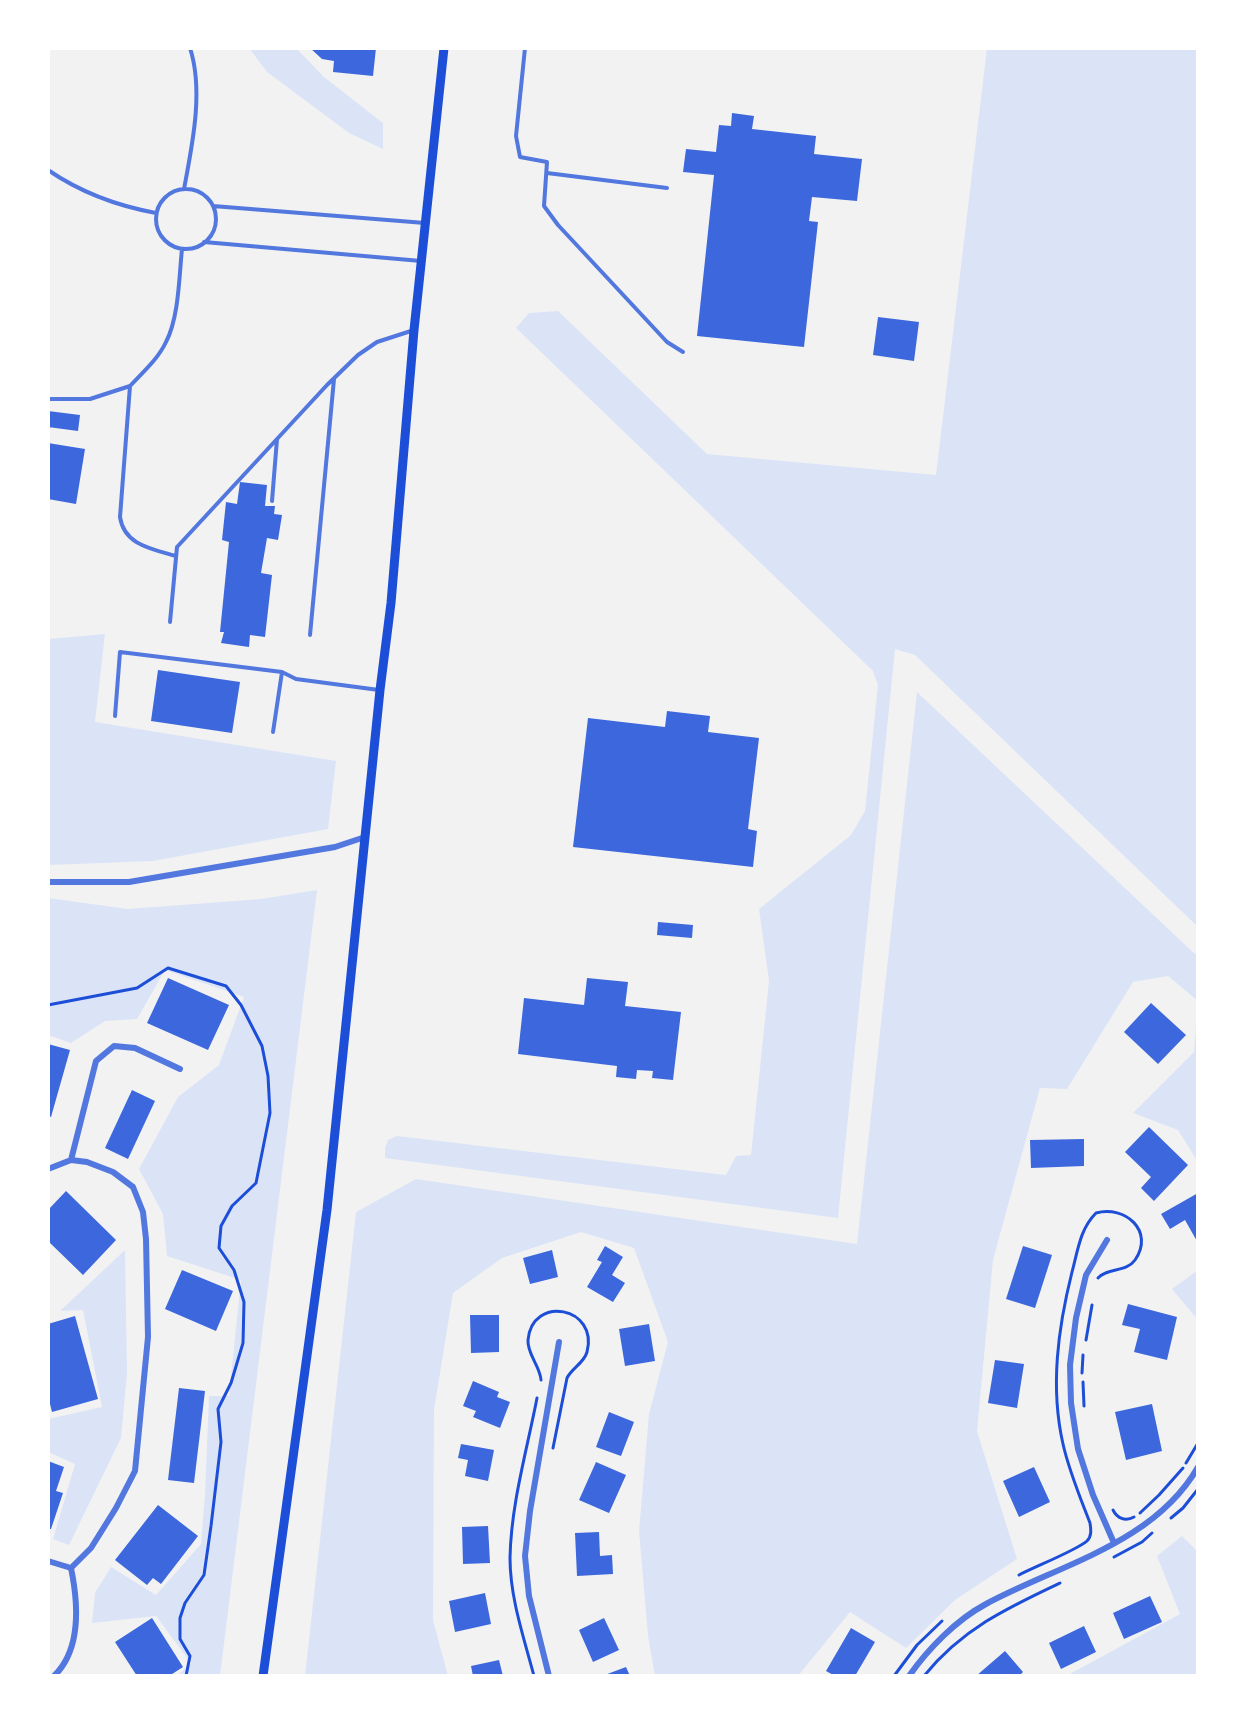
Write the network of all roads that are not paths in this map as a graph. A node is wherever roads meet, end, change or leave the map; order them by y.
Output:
1 (190, 48) edge
2 (444, 48) edge
3 (525, 48) edge
4 (48, 170) edge
5 (547, 173) junction
6 (667, 188) dead end
7 (184, 189) junction
8 (213, 206) junction
9 (156, 213) junction
10 (426, 223) junction
11 (204, 242) junction
12 (182, 248) junction
13 (423, 261) junction
14 (414, 330) junction
15 (683, 352) dead end
16 (334, 378) junction
17 (130, 386) junction
18 (48, 399) edge
19 (277, 439) junction
20 (272, 501) dead end
21 (176, 556) junction
22 (170, 622) dead end
23 (310, 635) dead end
24 (282, 672) junction
25 (380, 690) junction
26 (115, 716) dead end
27 (273, 732) dead end
28 (365, 837) junction
29 (48, 882) edge
30 (180, 1069) dead end
31 (71, 1160) junction
32 (48, 1169) edge
33 (1107, 1240) dead end
34 (559, 1342) dead end
35 (1198, 1467) edge
36 (1114, 1543) junction
37 (48, 1561) edge
38 (71, 1568) junction
39 (54, 1676) edge
40 (263, 1676) edge
41 (549, 1676) edge
42 (909, 1676) edge

1 - 7 lane
2 - 10 main road
3 - 5 lane
4 - 9 lane
5 - 6 lane
5 - 15 lane
7 - 8 lane
7 - 9 lane
8 - 10 lane
8 - 11 lane
9 - 12 lane
10 - 13 main road
11 - 12 lane
11 - 13 lane
12 - 17 lane
13 - 14 main road
14 - 16 lane
14 - 25 main road
16 - 19 lane
16 - 23 lane
17 - 18 lane
17 - 21 lane
19 - 20 lane
19 - 21 lane
21 - 22 lane
24 - 25 lane
24 - 26 lane
24 - 27 lane
25 - 28 main road
28 - 29 street
28 - 40 main road
30 - 31 street
31 - 32 street
31 - 38 street
33 - 36 street
34 - 41 street
35 - 36 street
36 - 42 street
37 - 38 street
38 - 39 street

